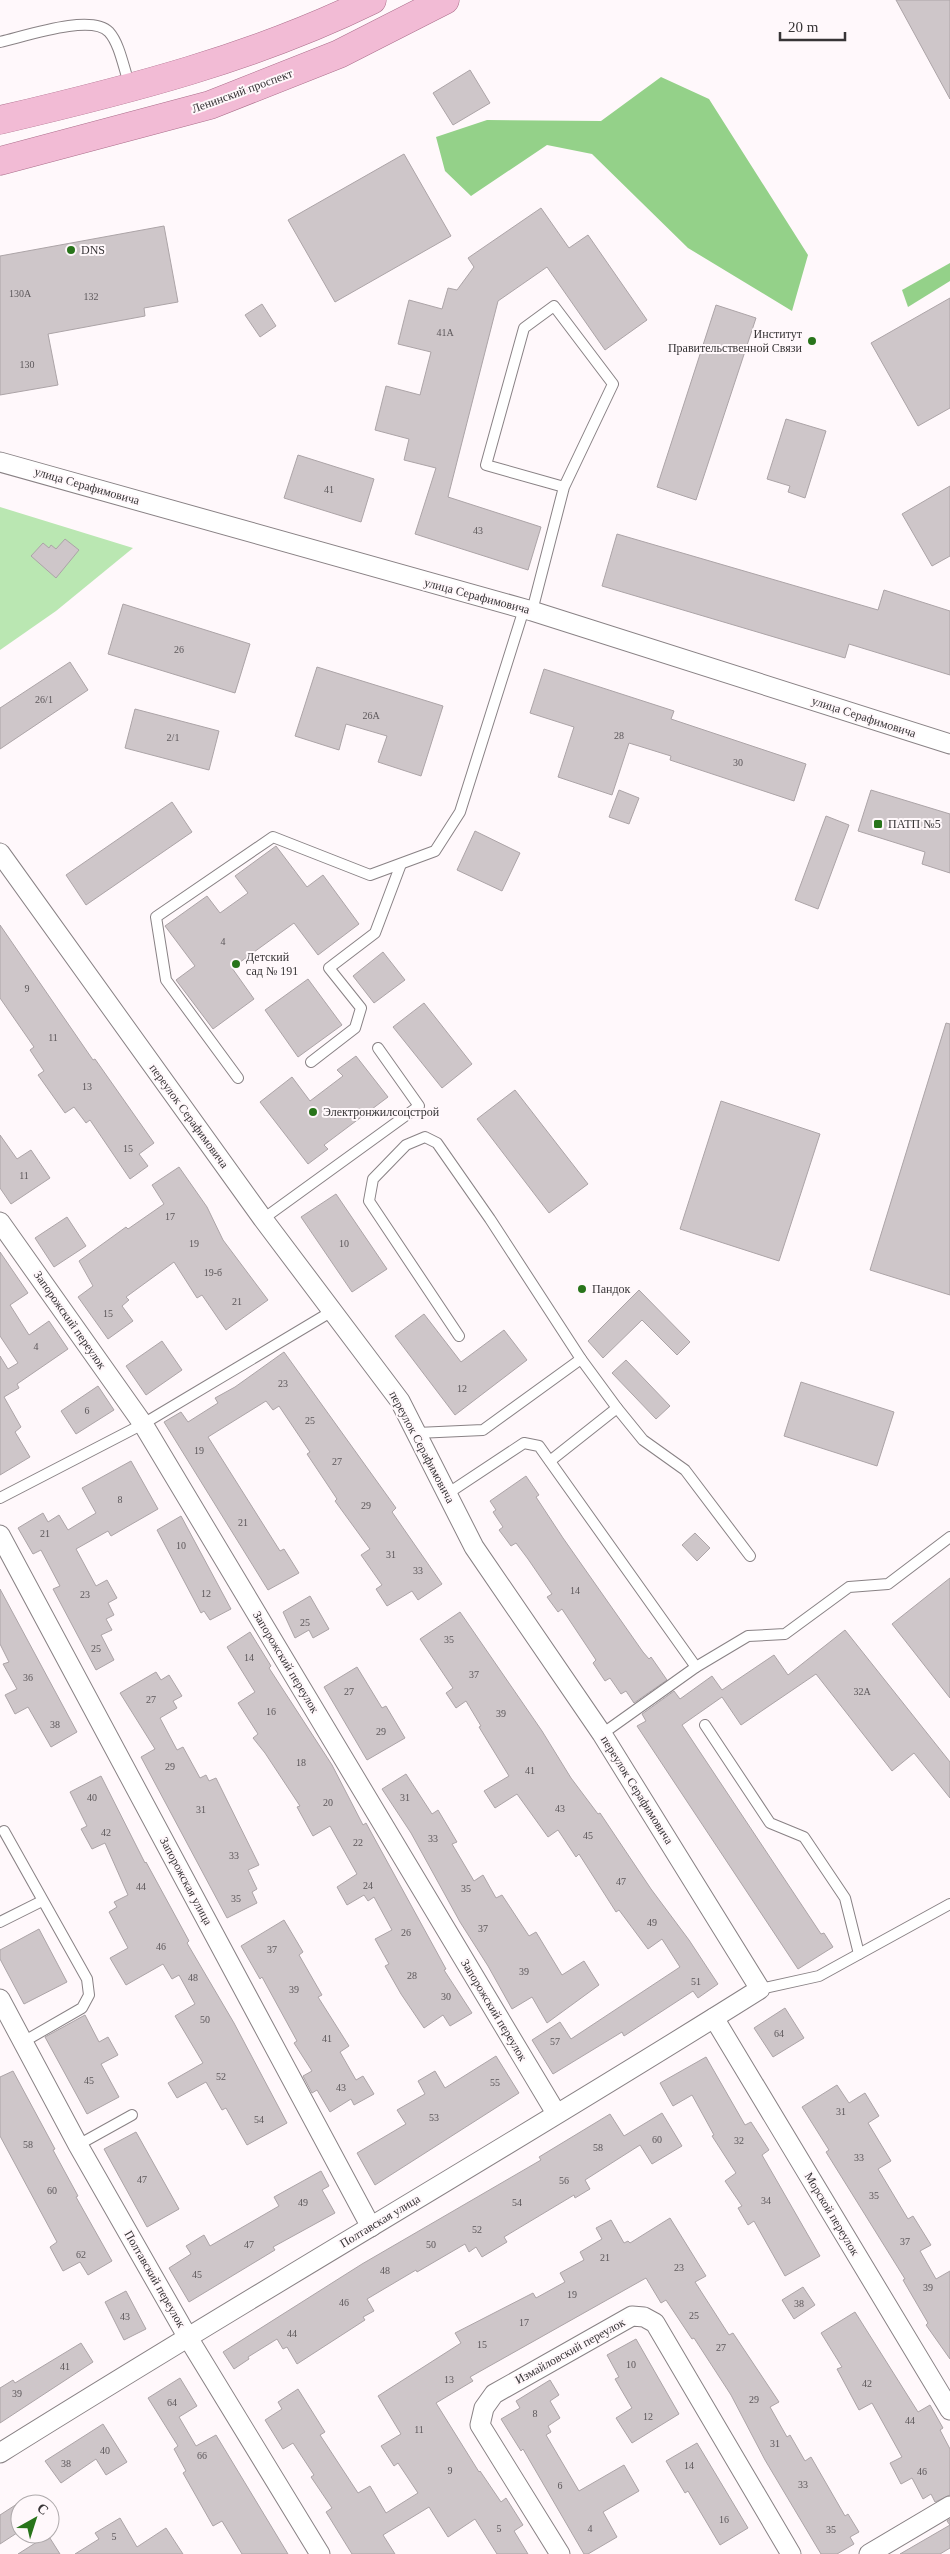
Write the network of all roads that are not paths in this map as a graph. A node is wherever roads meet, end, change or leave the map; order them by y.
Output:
1 (372, 0) edge
2 (445, 0) edge
3 (0, 42) edge
4 (130, 88) junction
5 (0, 120) edge
6 (0, 160) edge
7 (0, 462) edge
8 (564, 488) junction
9 (528, 610) junction
10 (950, 744) edge
11 (0, 853) edge
12 (401, 864) junction
13 (378, 1048) dead end
14 (311, 1062) dead end
15 (238, 1078) dead end
16 (263, 1219) junction
17 (0, 1222) edge
18 (334, 1310) junction
19 (459, 1336) dead end
20 (581, 1359) junction
21 (617, 1408) junction
22 (143, 1424) junction
23 (417, 1433) junction
24 (550, 1461) junction
25 (447, 1494) junction
26 (0, 1498) edge
27 (0, 1535) edge
28 (950, 1537) edge
29 (750, 1556) dead end
30 (696, 1667) junction
31 (705, 1724) dead end
32 (602, 1734) junction
33 (4, 1831) dead end
34 (42, 1901) junction
35 (950, 1904) edge
36 (0, 1922) edge
37 (859, 1954) junction
38 (760, 1989) junction
39 (0, 1999) edge
40 (714, 2018) junction
41 (23, 2042) junction
42 (556, 2113) junction
43 (132, 2115) dead end
44 (78, 2145) junction
45 (371, 2227) junction
46 (187, 2336) junction
47 (950, 2410) edge
48 (0, 2453) edge
49 (950, 2506) edge
50 (320, 2554) edge
51 (560, 2554) edge
52 (791, 2554) edge
53 (869, 2554) edge

1 - 4 main road
2 - 6 main road, Ленинский проспект
3 - 4 lane
4 - 5 main road
7 - 9 street, улица Серафимовича
8 - 8 lane
8 - 9 lane
9 - 10 street, улица Серафимовича
9 - 12 lane
11 - 16 street, переулок Серафимовича
12 - 14 lane
12 - 15 lane
13 - 16 lane
16 - 18 street, переулок Серафимовича
17 - 22 street, Запорожский переулок
18 - 22 lane
18 - 23 street, переулок Серафимовича
19 - 20 lane
20 - 21 lane
20 - 23 lane
21 - 24 lane
21 - 29 lane
22 - 26 lane
22 - 42 street, Запорожский переулок
23 - 25 street, переулок Серафимовича
24 - 25 lane
24 - 30 lane
25 - 32 street, переулок Серафимовича
27 - 45 street, Запорожская улица
28 - 30 lane
30 - 32 lane
31 - 37 lane
32 - 38 street, переулок Серафимовича
33 - 34 lane
34 - 36 lane
34 - 41 lane
35 - 37 lane
37 - 38 lane
38 - 40 street, Полтавская улица
39 - 41 street, Полтавский переулок
40 - 42 street, Полтавская улица
40 - 47 street, Морской переулок
41 - 44 street, Полтавский переулок
42 - 45 street, Полтавская улица
43 - 44 lane
44 - 46 street, Полтавский переулок
45 - 46 street, Полтавская улица
46 - 48 street, Полтавская улица
46 - 50 street, Полтавский переулок
49 - 53 street
51 - 52 street, Измайловский переулок

